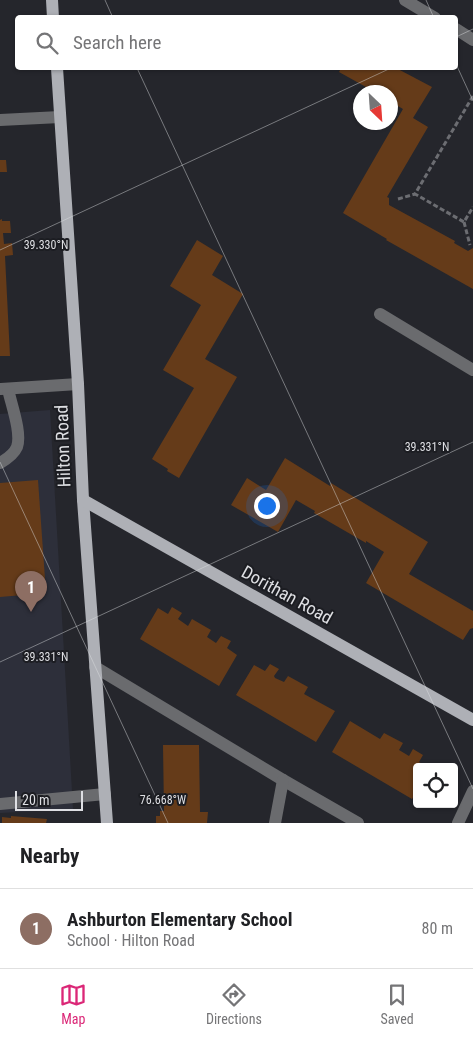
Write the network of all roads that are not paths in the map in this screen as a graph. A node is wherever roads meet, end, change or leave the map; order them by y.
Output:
1 (52, 0) edge
2 (405, 0) edge
3 (53, 15) edge
4 (430, 15) edge
5 (458, 31) edge
6 (473, 40) edge
7 (57, 70) edge
8 (60, 117) junction
9 (0, 120) edge
10 (380, 314) dead end
11 (473, 370) edge
12 (78, 384) junction
13 (4, 389) edge
14 (0, 463) edge
15 (83, 500) junction
16 (95, 667) junction
17 (473, 720) edge
18 (283, 780) junction
19 (473, 791) edge
20 (105, 794) junction
21 (0, 804) edge
22 (107, 823) edge
23 (275, 823) edge
24 (358, 823) edge
25 (458, 823) edge

1 - 3 main road
2 - 4 street
5 - 6 street
7 - 8 main road, Hilton Road
8 - 9 street
8 - 12 main road, Hilton Road
10 - 11 street
12 - 13 street
12 - 15 main road, Hilton Road
13 - 14 street
15 - 16 main road, Hilton Road
15 - 17 main road, Dorithan Road
16 - 18 street
16 - 20 main road, Hilton Road
18 - 23 street
18 - 24 street
19 - 25 street
20 - 21 street
20 - 22 main road, Hilton Road

